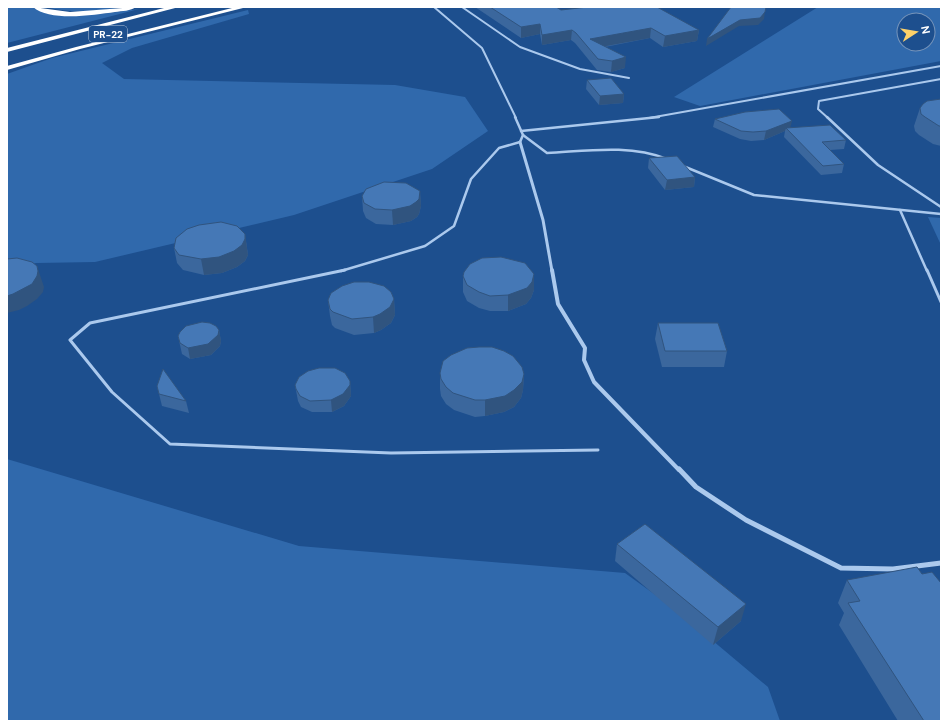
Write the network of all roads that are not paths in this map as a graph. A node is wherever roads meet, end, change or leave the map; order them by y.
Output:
1 (36, 7) edge
2 (133, 7) edge
3 (176, 7) edge
4 (244, 7) edge
5 (434, 7) edge
6 (462, 7) edge
7 (165, 19) dead end
8 (7, 50) edge
9 (7, 62) edge
10 (941, 66) edge
11 (7, 68) edge
12 (629, 78) dead end
13 (941, 79) edge
14 (522, 133) junction
15 (520, 142) junction
16 (671, 161) edge
17 (678, 164) edge
18 (941, 207) edge
19 (900, 210) junction
20 (941, 214) edge
21 (941, 302) edge
22 (598, 450) dead end
23 (941, 563) edge

1 - 2 highway
3 - 8 highway, PR-22
4 - 11 highway
5 - 14 lane
6 - 12 lane
7 - 9 highway, PR-22
10 - 14 lane
13 - 18 lane
14 - 15 lane
14 - 16 lane
15 - 22 lane
15 - 23 street
17 - 19 lane
19 - 20 lane
19 - 21 lane

